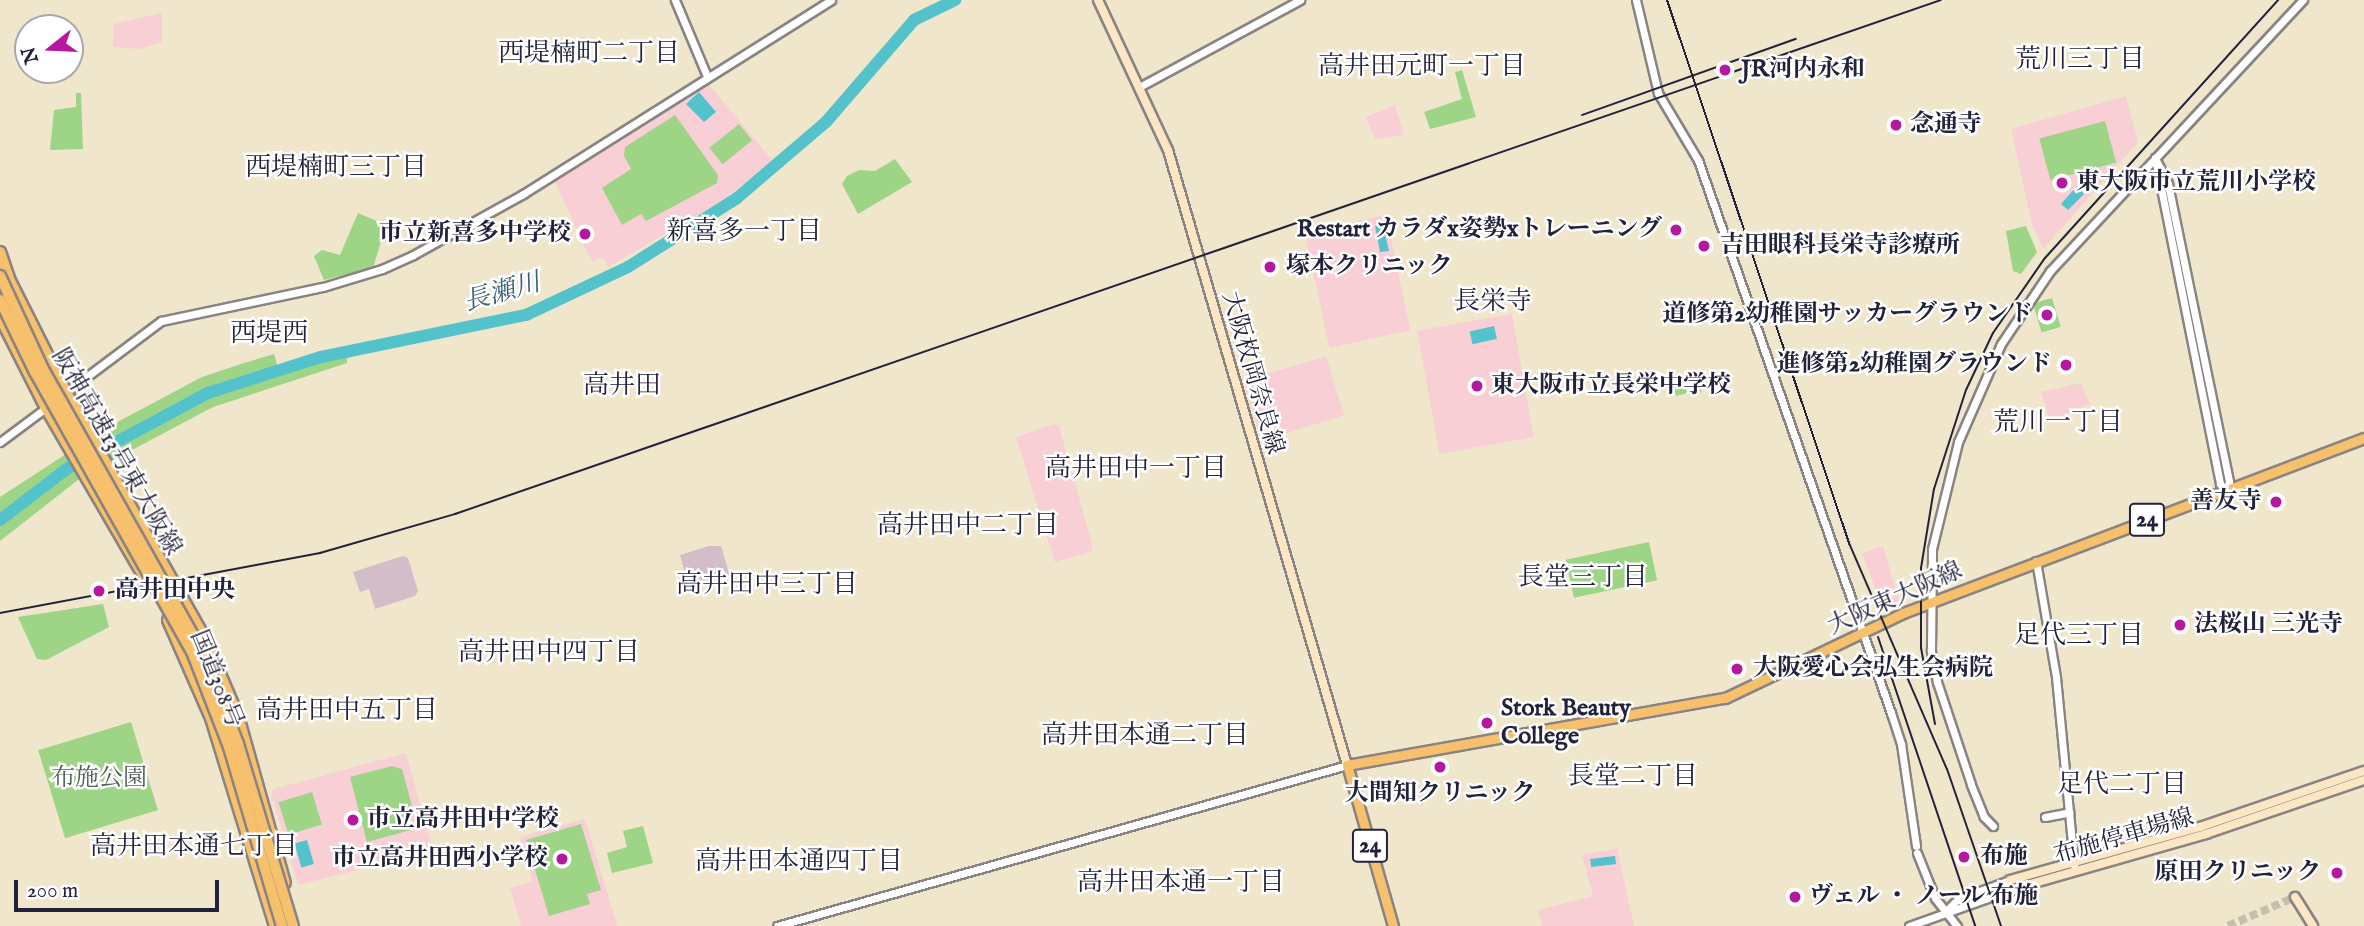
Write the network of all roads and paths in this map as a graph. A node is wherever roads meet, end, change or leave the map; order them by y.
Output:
1 (676, 0) edge
2 (831, 0) edge
3 (1098, 0) edge
4 (1300, 0) edge
5 (1636, 0) edge
6 (2303, 0) edge
7 (707, 76) junction
8 (1141, 86) junction
9 (2155, 158) junction
10 (0, 252) edge
11 (0, 276) edge
12 (0, 300) edge
13 (0, 317) edge
14 (66, 392) junction
15 (46, 408) junction
16 (2364, 438) edge
17 (0, 442) edge
18 (2226, 490) junction
19 (2036, 561) junction
20 (1929, 603) junction
21 (1863, 631) junction
22 (1347, 765) junction
23 (2364, 771) edge
24 (2364, 780) edge
25 (2070, 812) junction
26 (2045, 817) dead end
27 (1993, 826) dead end
28 (2074, 866) junction
29 (2010, 880) joint
30 (2013, 889) joint
31 (2295, 897) dead end
32 (1946, 911) junction
33 (275, 926) edge
34 (282, 926) edge
35 (295, 926) edge
36 (777, 926) edge
37 (1393, 926) edge
38 (1909, 926) edge
39 (1957, 926) edge
40 (2313, 926) edge

1 - 7 street
2 - 7 street
3 - 8 main road, 大阪枚岡奈良線
4 - 8 street
5 - 21 street
6 - 9 street
7 - 14 street
8 - 22 main road, 大阪枚岡奈良線
9 - 18 street
9 - 20 street
10 - 14 highway, 国道308号
11 - 35 highway, 阪神高速13号東大阪線, bridge
12 - 34 highway, 阪神高速13号東大阪線, bridge
13 - 15 highway, 国道308号
14 - 15 street
14 - 35 highway, 国道308号
15 - 17 street
15 - 33 highway, 国道308号
16 - 18 main road, 大阪東大阪線 / 24
18 - 19 main road, 大阪東大阪線 / 24
19 - 20 main road, 大阪東大阪線 / 24
19 - 25 street
20 - 21 main road, 大阪東大阪線 / 24
20 - 27 street
21 - 22 main road, 大阪東大阪線 / 24
21 - 32 street
22 - 36 street
22 - 37 main road, 24
23 - 28 main road, 布施停車場線
24 - 28 main road, 布施停車場線
25 - 26 street
25 - 28 street
28 - 29 main road, 布施停車場線
28 - 30 main road, 布施停車場線
29 - 32 street
30 - 32 street
31 - 40 main road
32 - 38 street
32 - 39 street

